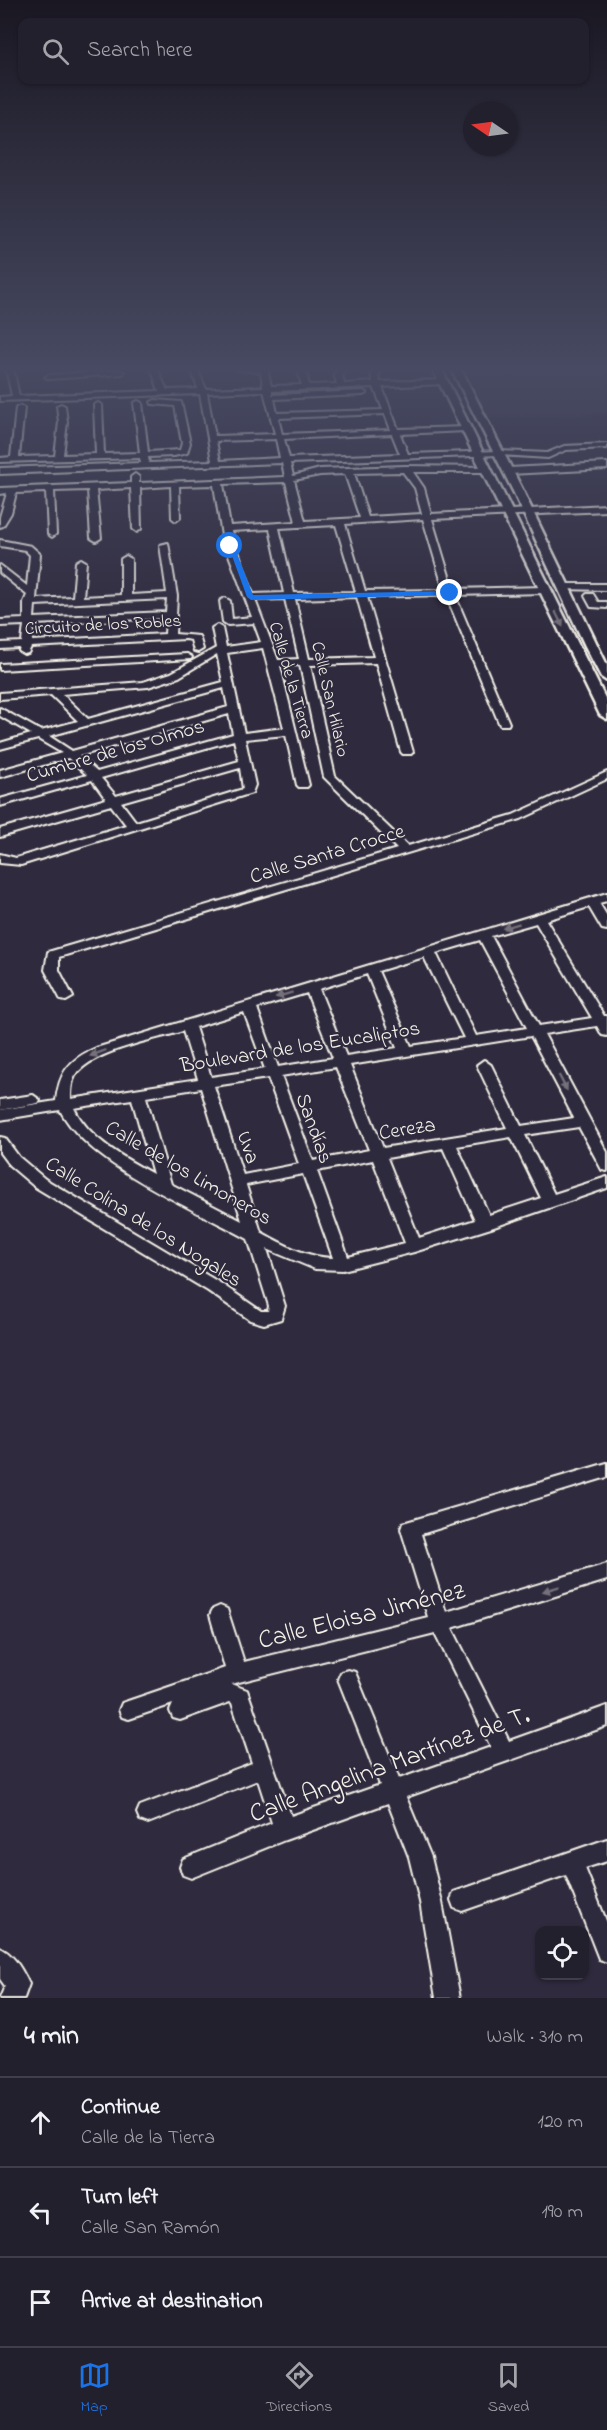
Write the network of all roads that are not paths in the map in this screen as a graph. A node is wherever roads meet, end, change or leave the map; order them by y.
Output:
1 (140, 461) edge
2 (268, 461) edge
3 (284, 461) edge
4 (480, 461) edge
5 (504, 461) edge
6 (563, 461) edge
7 (216, 462) joint
8 (140, 466) junction
9 (607, 466) edge
10 (566, 468) junction
11 (405, 469) junction
12 (484, 469) junction
13 (0, 471) edge
14 (509, 471) junction
15 (349, 472) junction
16 (290, 479) junction
17 (218, 482) junction
18 (175, 483) junction
19 (134, 486) junction
20 (92, 487) junction
21 (50, 488) junction
22 (12, 490) junction
23 (0, 492) edge
24 (607, 508) edge
25 (526, 510) junction
26 (505, 512) junction
27 (176, 518) dead end
28 (428, 518) junction
29 (365, 520) junction
30 (340, 522) junction
31 (0, 524) edge
32 (301, 524) junction
33 (274, 526) junction
34 (137, 529) dead end
35 (226, 529) junction
36 (52, 534) dead end
37 (96, 538) dead end
38 (0, 543) edge
39 (165, 545) dead end
40 (126, 559) dead end
41 (81, 562) dead end
42 (1, 570) edge
43 (32, 579) junction
44 (17, 582) junction
45 (607, 587) edge
46 (545, 590) junction
47 (565, 592) junction
48 (591, 592) junction
49 (450, 593) junction
50 (360, 595) junction
51 (607, 595) edge
52 (172, 596) junction
53 (30, 597) junction
54 (290, 597) junction
55 (126, 598) junction
56 (78, 600) junction
57 (239, 604) junction
58 (607, 605) edge
59 (171, 615) junction
60 (259, 621) junction
61 (28, 622) junction
62 (0, 623) edge
63 (217, 628) dead end
64 (170, 636) junction
65 (266, 640) junction
66 (27, 644) junction
67 (222, 645) junction
68 (0, 646) edge
69 (198, 650) junction
70 (187, 657) junction
71 (381, 660) junction
72 (304, 662) junction
73 (274, 663) junction
74 (14, 666) junction
75 (0, 667) edge
76 (0, 675) edge
77 (607, 677) edge
78 (228, 684) junction
79 (0, 690) edge
80 (55, 693) junction
81 (0, 696) edge
82 (234, 709) junction
83 (607, 715) edge
84 (3, 716) edge
85 (85, 722) junction
86 (504, 723) dead end
87 (290, 731) junction
88 (40, 735) junction
89 (241, 736) junction
90 (0, 746) edge
91 (407, 752) dead end
92 (70, 754) junction
93 (244, 763) junction
94 (0, 774) edge
95 (607, 775) edge
96 (96, 776) junction
97 (303, 785) dead end
98 (114, 801) junction
99 (0, 803) edge
100 (133, 825) junction
101 (0, 833) edge
102 (405, 850) junction
103 (1, 857) edge
104 (607, 897) edge
105 (592, 902) junction
106 (539, 918) junction
107 (607, 926) edge
108 (484, 935) junction
109 (428, 951) junction
110 (372, 969) junction
111 (312, 987) junction
112 (66, 996) dead end
113 (249, 1006) junction
114 (604, 1020) edge
115 (188, 1026) junction
116 (534, 1028) junction
117 (471, 1038) junction
118 (404, 1048) junction
119 (340, 1058) junction
120 (484, 1065) dead end
121 (271, 1068) junction
122 (205, 1078) junction
123 (137, 1092) junction
124 (62, 1100) junction
125 (0, 1105) edge
126 (0, 1115) edge
127 (583, 1120) junction
128 (515, 1132) junction
129 (0, 1142) edge
130 (448, 1143) junction
131 (377, 1154) junction
132 (306, 1166) junction
133 (607, 1166) edge
134 (238, 1181) junction
135 (607, 1182) edge
136 (164, 1187) junction
137 (549, 1200) junction
138 (485, 1224) junction
139 (256, 1235) junction
140 (414, 1246) junction
141 (343, 1264) junction
142 (275, 1315) joint
143 (607, 1470) edge
144 (607, 1572) edge
145 (220, 1615) dead end
146 (440, 1623) junction
147 (237, 1673) junction
148 (348, 1679) dead end
149 (129, 1710) dead end
150 (180, 1711) dead end
151 (607, 1716) edge
152 (504, 1752) junction
153 (264, 1768) junction
154 (395, 1791) junction
155 (148, 1813) dead end
156 (285, 1829) junction
157 (607, 1850) edge
158 (573, 1863) junction
159 (191, 1867) dead end
160 (462, 1900) dead end
161 (607, 1952) edge
162 (0, 1959) edge
163 (10, 1986) edge
164 (448, 1998) edge

1 - 8 street
2 - 7 street
3 - 16 street
4 - 12 main road
5 - 14 main road
6 - 10 street
7 - 8 street
8 - 13 street
8 - 19 street
9 - 10 street
10 - 14 street
11 - 12 street
11 - 15 street
11 - 28 street
12 - 26 main road
14 - 25 main road
15 - 16 street
15 - 29 street
16 - 17 street
16 - 32 street
17 - 18 street
17 - 35 street, Calle de la Tierra
18 - 19 street
18 - 27 street
19 - 20 street
19 - 34 street
20 - 21 street
20 - 37 street
21 - 22 street
21 - 36 street
22 - 23 street
22 - 31 street
24 - 25 street
25 - 26 street
25 - 47 main road
26 - 28 street
26 - 46 main road
28 - 29 street
28 - 49 street
29 - 30 street
30 - 32 street
30 - 50 street
32 - 33 street
33 - 35 street
33 - 54 street, Calle San Hilario
35 - 57 street, Calle de la Tierra
38 - 43 street
39 - 52 street
40 - 55 street
41 - 56 street
42 - 44 street
43 - 44 street
43 - 53 street
44 - 53 street
45 - 48 street
46 - 49 street
46 -> 83 main road
47 - 48 street
47 - 77 main road
48 - 51 street
48 - 58 street
49 - 50 street
49 - 86 street
50 - 54 street
50 - 71 street
52 - 55 street
52 - 59 street
53 - 56 street
53 - 61 street
54 - 57 street
54 - 72 street, Calle San Hilario
55 - 56 street
57 - 60 street, Calle de la Tierra
57 - 60 street
59 - 61 street
59 - 64 street
60 - 65 street, Calle de la Tierra
61 - 62 street
61 - 66 street
63 - 67 street
64 - 66 street, Circuito de los Robles
64 - 69 street, Circuito de los Robles
65 - 67 street
65 - 73 street, Calle de la Tierra
66 - 68 street, Circuito de los Robles
66 - 74 street
67 - 69 street
67 - 78 street
67 - 80 street
69 - 70 street
70 - 74 street, Circuito de los Robles
70 - 79 street
71 - 72 street
71 - 91 street
72 - 73 street
72 - 102 street, Calle San Hilario
73 - 87 street, Calle de la Tierra
74 - 75 street, Circuito de los Robles
74 - 76 street
78 - 82 street
78 - 85 street
80 - 81 street
80 - 85 street
82 - 89 street
82 - 92 street
84 - 88 street
85 - 88 street
87 - 89 street, Cumbre de los Olmos
87 - 97 street, Calle de la Tierra
88 - 90 street
88 - 92 street
89 - 93 street
89 - 96 street, Cumbre de los Olmos
92 - 94 street
92 - 96 street
93 - 98 street
93 - 100 street
95 - 102 street, Calle Santa Crocce
96 - 98 street
96 - 99 street, Cumbre de los Olmos
98 - 100 street
98 - 101 street
100 - 103 street
102 - 112 street, Calle Santa Crocce
104 - 105 street
105 - 106 street
105 - 107 street
106 -> 108 street
106 - 114 street
108 - 109 street
108 - 116 street
109 - 110 street
109 - 117 street
110 - 111 street
110 - 118 street
111 -> 113 street
111 - 119 street
113 - 115 street
113 - 121 street, Sandías
114 - 116 street, Boulevard de los Eucaliptos
115 - 122 street, Uva
115 -> 124 street
116 - 117 street, Boulevard de los Eucaliptos
116 -> 127 street
117 - 118 street, Boulevard de los Eucaliptos
118 - 119 street, Boulevard de los Eucaliptos
119 - 121 street, Boulevard de los Eucaliptos
119 - 131 street
120 - 128 street
121 - 122 street, Boulevard de los Eucaliptos
121 - 132 street, Sandías
122 - 123 street, Boulevard de los Eucaliptos
122 - 124 street, Boulevard de los Eucaliptos
122 - 134 street, Uva
123 - 124 street, Boulevard de los Eucaliptos
123 - 136 street
124 - 125 street, Boulevard de los Eucaliptos
124 - 126 street, Boulevard de los Eucaliptos
124 - 136 street, Calle de los Limoneros
127 - 128 street, Cereza
127 - 133 street
128 - 130 street, Cereza
128 - 137 street
129 - 142 street, Calle Colina de los Nogales
130 - 131 street, Cereza
130 - 138 street
131 - 132 street, Cereza
131 - 140 street
132 - 134 street, Cereza
132 - 141 street, Sandías
134 - 139 street, Uva
135 - 137 street, Calle de los Limoneros
136 - 139 street, Calle de los Limoneros
137 - 138 street, Calle de los Limoneros
138 - 140 street, Calle de los Limoneros
139 - 141 street, Calle de los Limoneros
139 - 142 street, Uva
140 - 141 street, Calle de los Limoneros
143 - 146 street
144 -> 146 street, Calle Eloisa Jiménez
145 - 147 street
146 - 147 street, Calle Eloisa Jiménez
146 - 152 street
147 - 149 street, Calle Eloisa Jiménez
148 - 154 street
150 - 153 street
151 - 152 street, Calle Angelina Martínez de T.
152 - 154 street, Calle Angelina Martínez de T.
153 - 155 street
153 - 156 street
154 - 156 street, Calle Angelina Martínez de T.
154 - 164 street
156 - 159 street, Calle Angelina Martínez de T.
157 - 158 street
158 - 160 street
158 - 161 street
162 - 163 street

